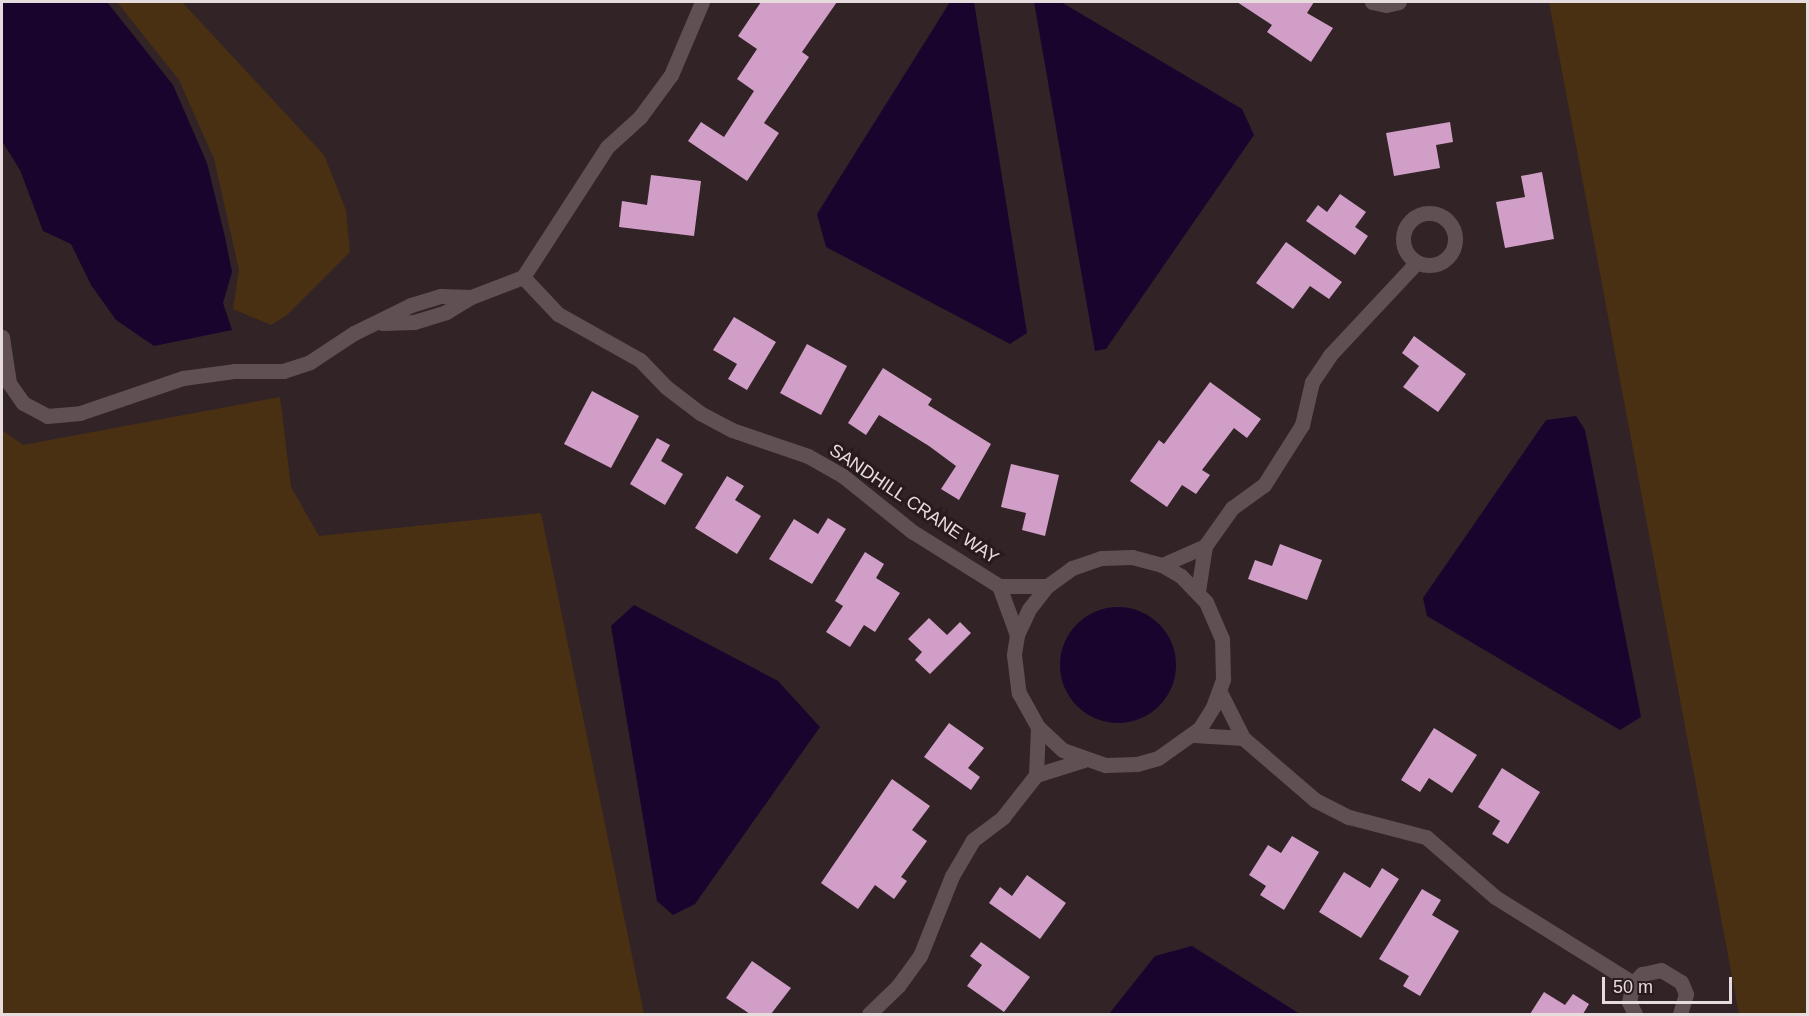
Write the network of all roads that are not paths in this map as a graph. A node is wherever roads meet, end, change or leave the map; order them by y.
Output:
1 (702, 2) edge
2 (1372, 2) edge
3 (1399, 2) edge
4 (1417, 262) dead end
5 (523, 277) junction
6 (2, 337) edge
7 (1205, 546) junction
8 (1162, 565) junction
9 (999, 586) junction
10 (1047, 586) junction
11 (1198, 591) junction
12 (1017, 635) junction
13 (1220, 692) junction
14 (1038, 727) junction
15 (1194, 735) junction
16 (1243, 738) junction
17 (1084, 759) junction
18 (1036, 775) junction
19 (1633, 983) junction
20 (868, 1014) edge
21 (1635, 1014) edge
22 (1680, 1014) edge

1 - 5 street
2 - 3 street
4 - 7 street
5 - 6 street
5 - 9 street, SANDHILL CRANE WAY
7 - 8 street
7 - 11 street
8 - 10 street
8 - 11 street
9 - 10 street
9 - 12 street, SANDHILL CRANE WAY
10 - 12 street
11 - 13 street
12 - 14 street
13 - 15 street
13 - 16 street
14 - 17 street
14 - 18 street
15 - 16 street
15 - 17 street
16 - 19 street
17 - 18 street
18 - 20 street
19 - 21 street
19 - 22 street

